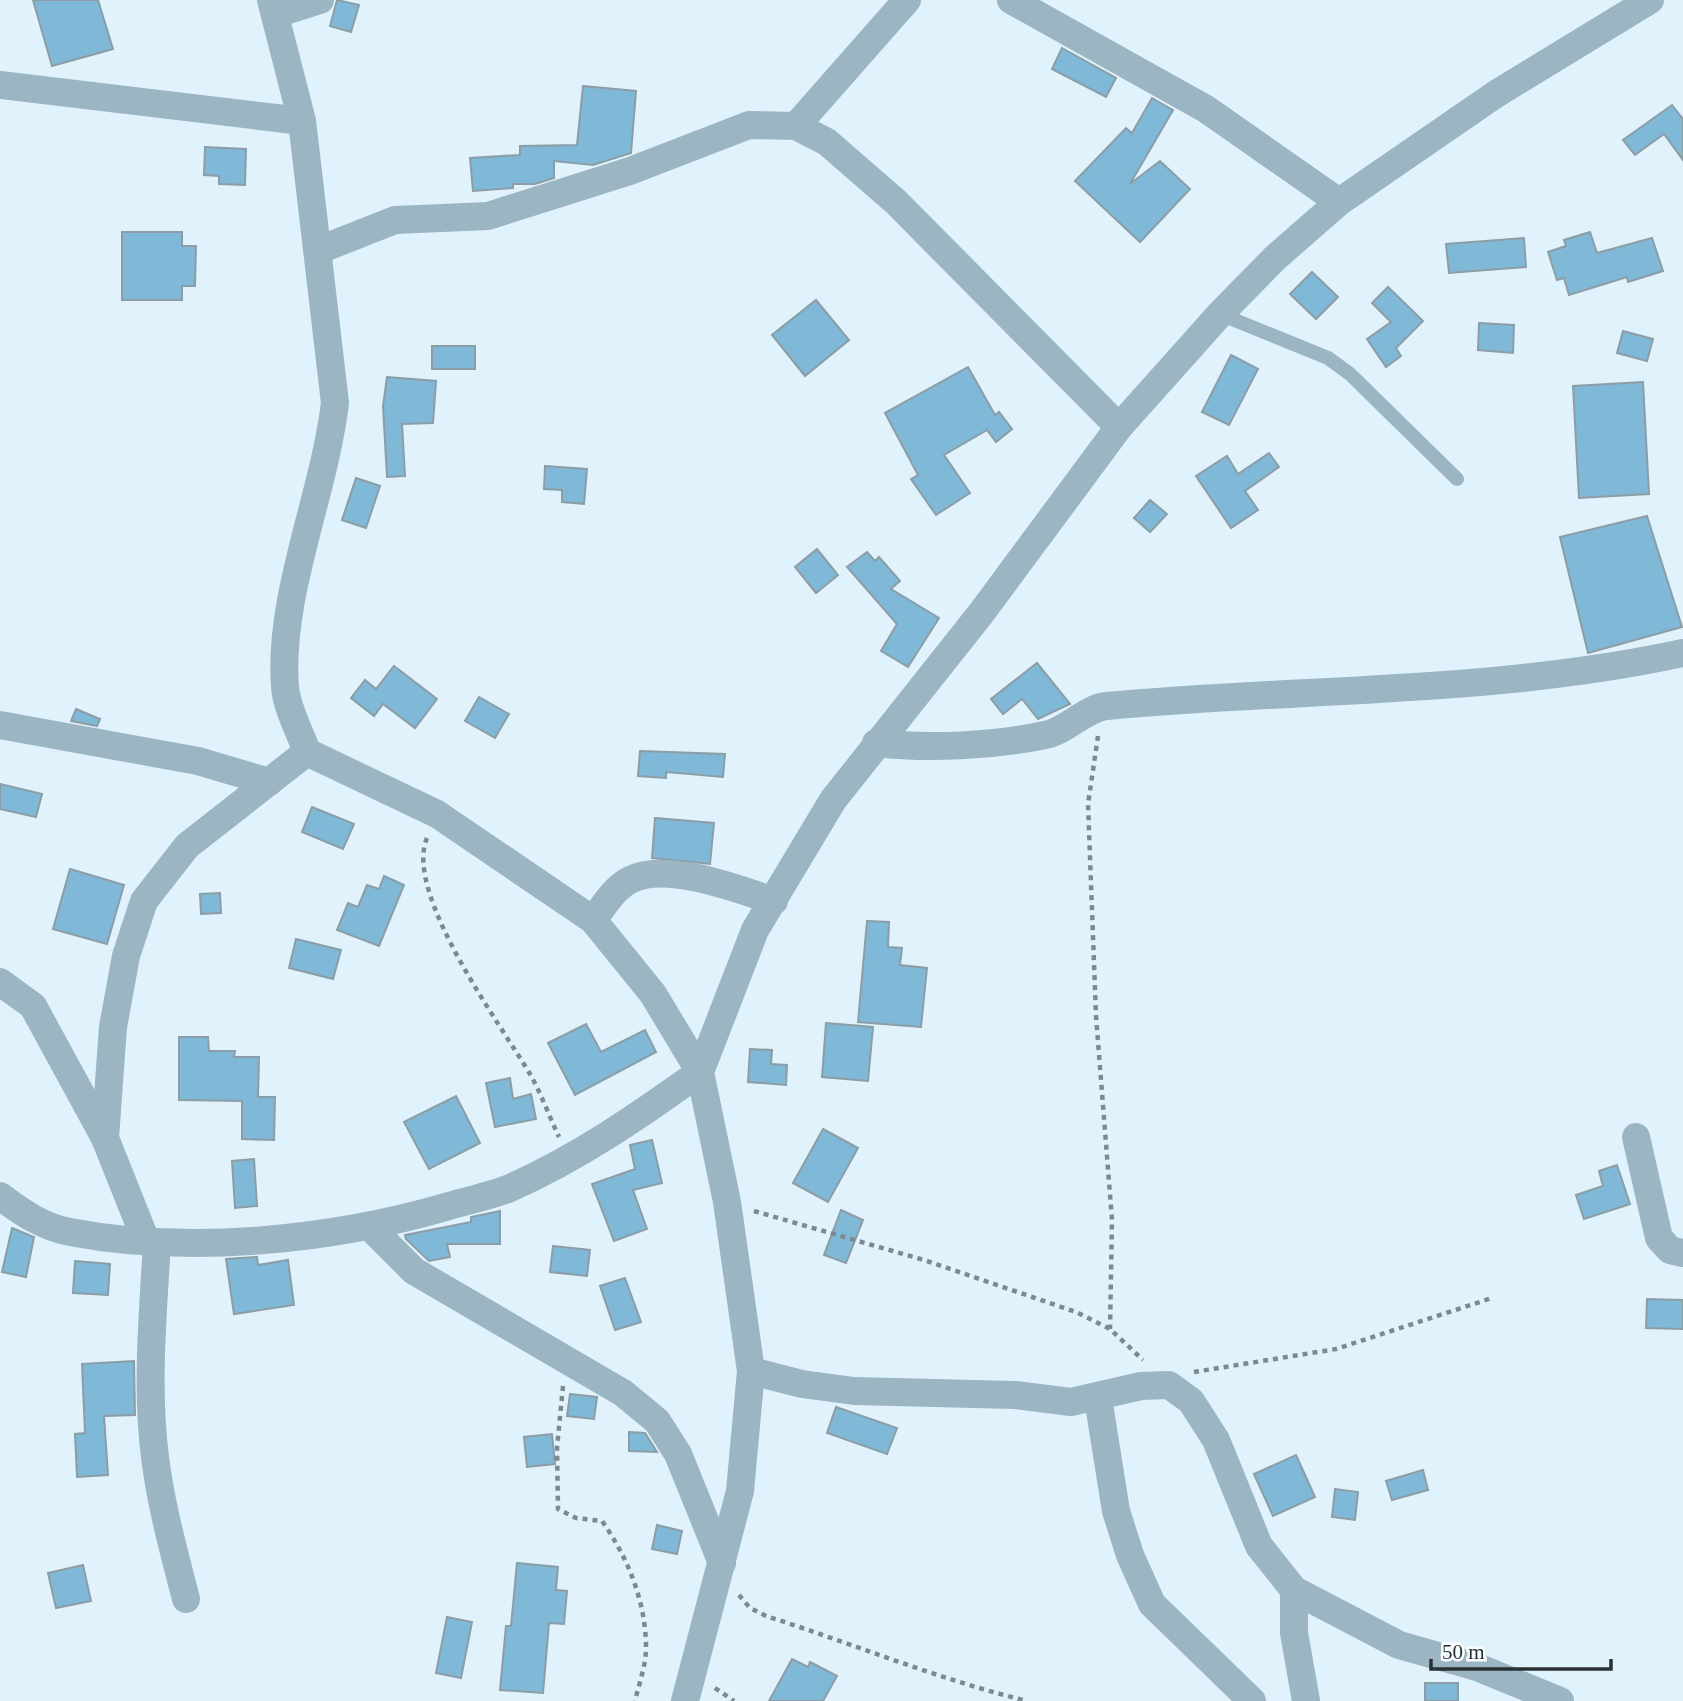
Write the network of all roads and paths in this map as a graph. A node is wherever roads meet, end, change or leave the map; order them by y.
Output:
1 (320, 0) edge
2 (908, 0) edge
3 (1011, 0) edge
4 (1650, 0) edge
5 (273, 7) edge
6 (0, 85) edge
7 (302, 121) junction
8 (796, 126) junction
9 (1339, 202) junction
10 (319, 250) junction
11 (1220, 314) junction
12 (1119, 427) junction
13 (1457, 479) dead end
14 (1683, 653) edge
15 (1103, 706) junction
16 (0, 725) edge
17 (876, 743) junction
18 (307, 751) junction
19 (269, 782) junction
20 (437, 814) junction
21 (774, 901) junction
22 (593, 920) junction
23 (0, 982) edge
24 (701, 1072) junction
25 (1636, 1137) dead end
26 (105, 1138) junction
27 (568, 1158) junction
28 (0, 1196) edge
29 (727, 1202) junction
30 (370, 1227) junction
31 (151, 1242) junction
32 (1683, 1253) edge
33 (1492, 1298) dead end
34 (1110, 1329) junction
35 (566, 1358) junction
36 (751, 1371) junction
37 (1166, 1383) junction
38 (1098, 1398) junction
39 (722, 1563) junction
40 (1294, 1590) junction
41 (186, 1599) dead end
42 (635, 1701) edge
43 (685, 1701) edge
44 (1027, 1701) edge
45 (1252, 1701) edge
46 (1306, 1701) edge
47 (1560, 1701) edge

1 - 5 street
2 - 8 street
3 - 9 street
4 - 9 street
5 - 7 street
6 - 7 street
7 - 10 street
8 - 10 street
8 - 12 street
9 - 11 street
10 - 18 street
11 - 12 street
11 - 13 lane
12 - 17 street
14 - 15 street
15 - 17 street
15 - 34 path
16 - 19 street
17 - 21 street
18 - 19 street
18 - 20 street
19 - 26 street
20 - 22 street
20 - 27 path
21 - 22 street
21 - 24 street
22 - 24 street
23 - 26 street
24 - 27 street
24 - 29 street
25 - 32 street
26 - 31 street
27 - 30 street
28 - 31 street
29 - 34 path
29 - 36 street
30 - 31 street
30 - 35 street
31 - 41 street
33 - 37 path
34 - 37 path
35 - 39 street
35 - 42 path
36 - 38 street
36 - 39 street
37 - 38 street
37 - 40 street
38 - 45 street
39 - 43 street
39 - 44 path
40 - 46 street
40 - 47 street

